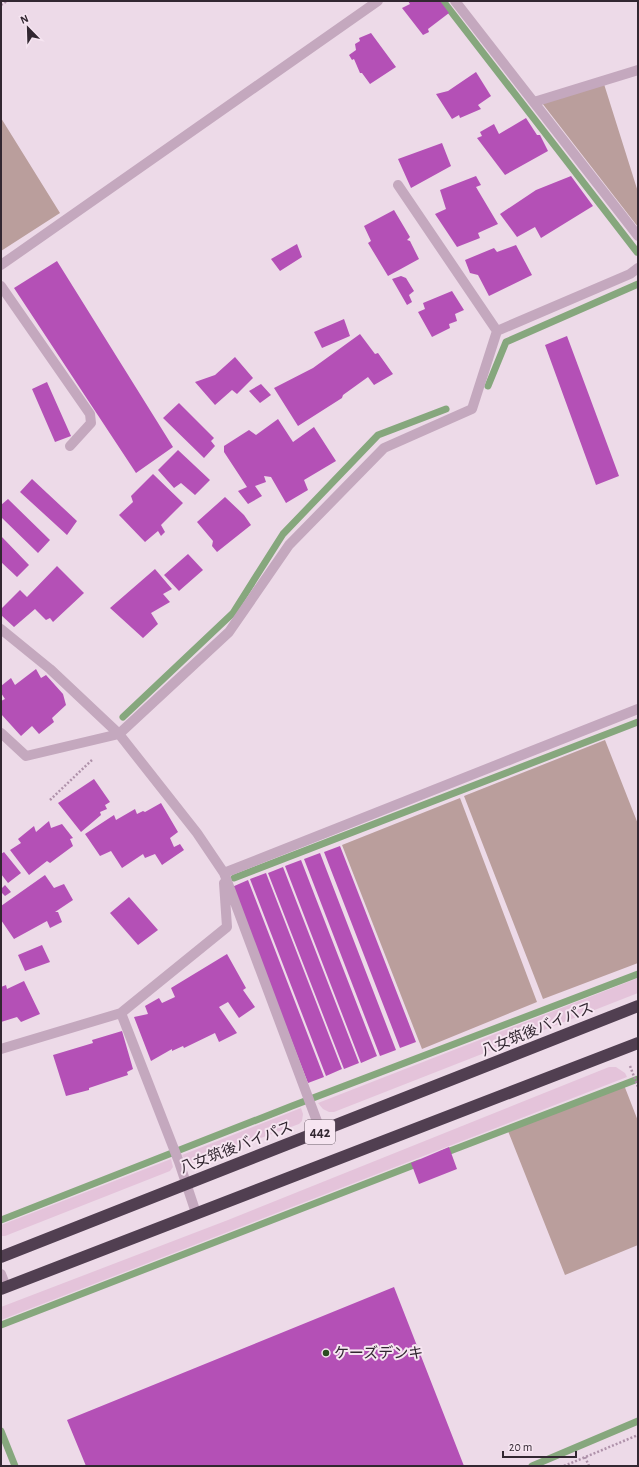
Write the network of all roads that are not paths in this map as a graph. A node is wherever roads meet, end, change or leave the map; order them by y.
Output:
1 (378, 1) edge
2 (455, 1) edge
3 (638, 70) edge
4 (534, 102) junction
5 (398, 185) dead end
6 (638, 236) edge
7 (1, 265) edge
8 (638, 268) edge
9 (1, 286) edge
10 (497, 330) junction
11 (70, 446) dead end
12 (1, 629) edge
13 (638, 709) edge
14 (1, 733) edge
15 (119, 734) junction
16 (224, 873) junction
17 (638, 1006) edge
18 (121, 1013) junction
19 (638, 1044) edge
20 (1, 1049) edge
21 (321, 1132) junction
22 (186, 1183) junction
23 (196, 1213) junction
24 (1, 1257) edge
25 (1, 1274) edge
26 (3, 1288) edge

1 - 7 street
2 - 4 street
3 - 4 street
4 - 6 street
5 - 10 street
8 - 10 street
9 - 11 street
10 - 15 street
12 - 15 street
13 - 16 street
14 - 15 street
15 - 16 street
16 - 18 street
16 - 21 street
17 - 21 highway, 八女筑後バイパス / 442
18 - 20 street
18 - 22 street
19 - 23 highway, 442
21 - 22 highway, 八女筑後バイパス / 442
22 - 23 street
22 - 24 highway, 八女筑後バイパス / 442
23 - 26 highway, 442
25 - 26 street

